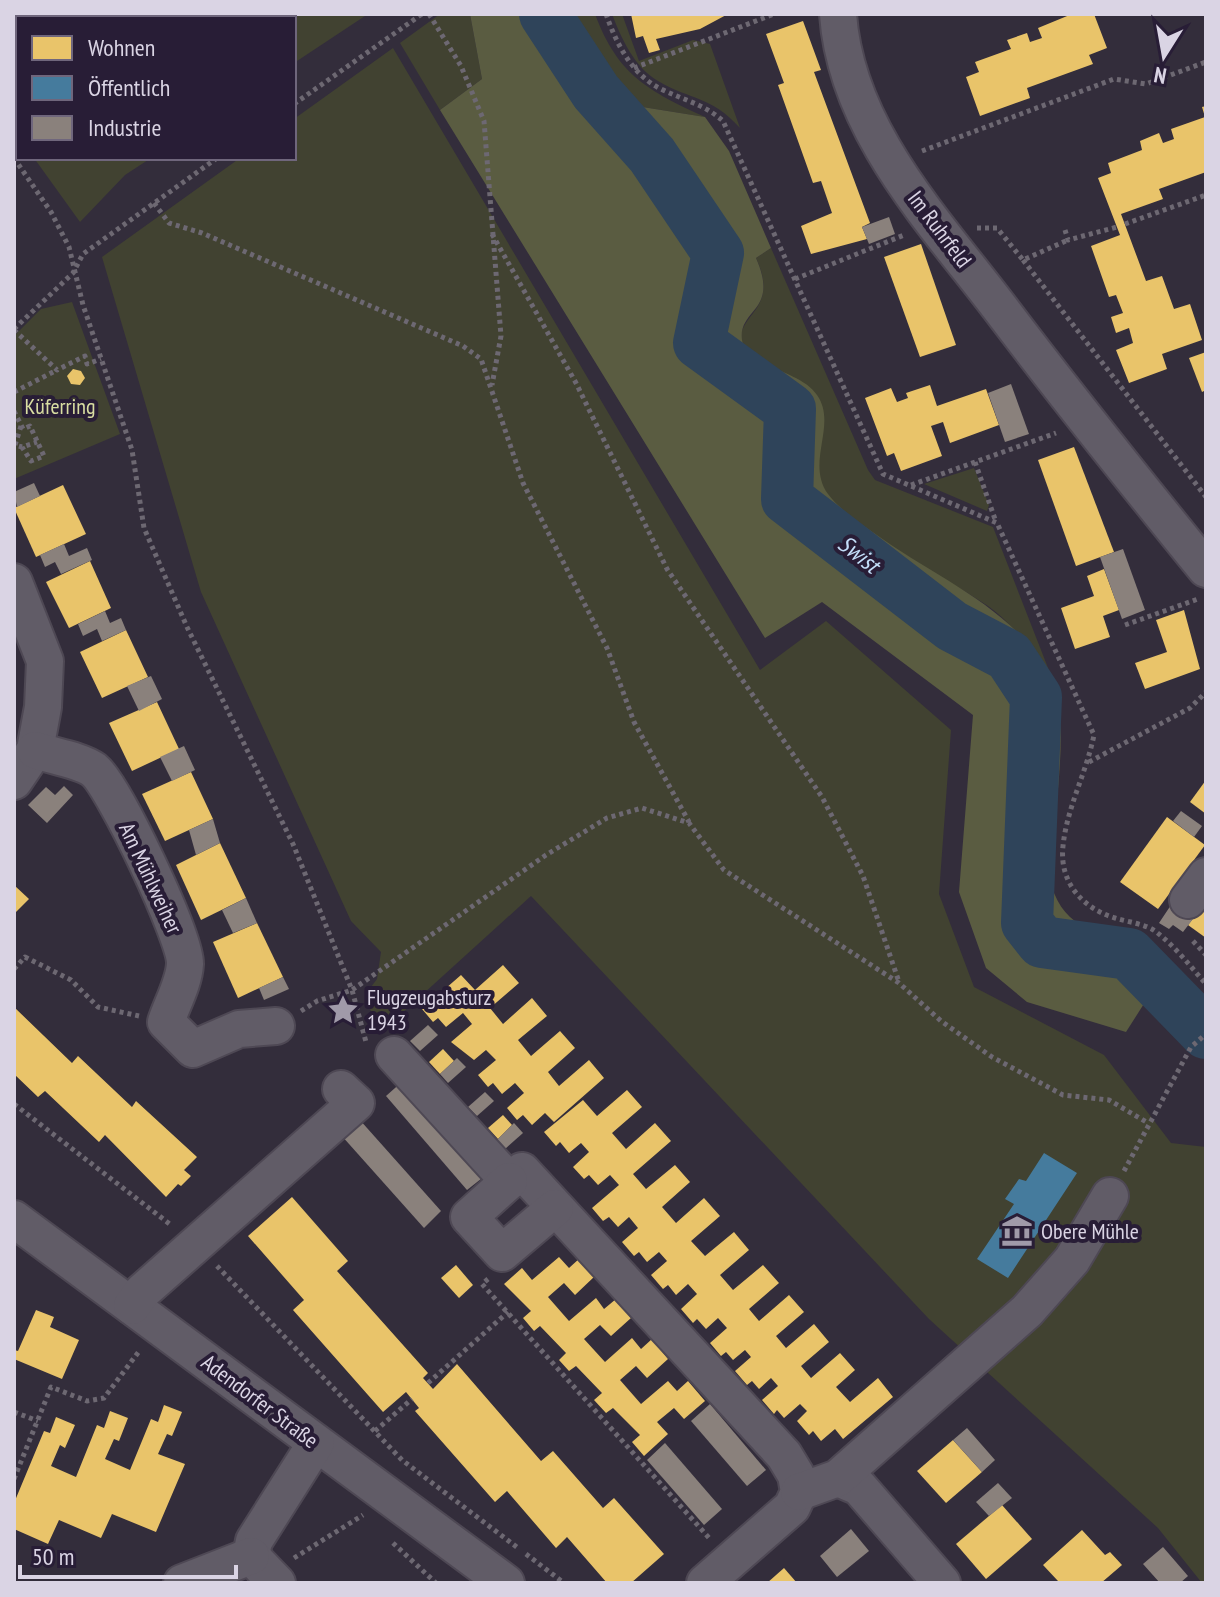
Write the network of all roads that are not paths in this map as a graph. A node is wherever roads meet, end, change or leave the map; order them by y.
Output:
1 (838, 14) edge
2 (1206, 569) edge
3 (14, 582) edge
4 (35, 750) junction
5 (14, 781) edge
6 (276, 1026) road end
7 (381, 1052) road end
8 (349, 1096) dead end
9 (509, 1181) junction
10 (1110, 1196) road end
11 (555, 1208) junction
12 (14, 1219) edge
13 (132, 1306) junction
14 (316, 1443) junction
15 (838, 1478) junction
16 (799, 1492) junction
17 (251, 1556) junction
18 (717, 1572) edge
19 (182, 1583) edge
20 (277, 1583) edge
21 (506, 1583) edge
22 (942, 1583) edge

1 - 2 street, Im Ruhrfeld
3 - 4 street
4 - 5 street
4 - 6 street, Am Mühlweiher
7 - 9 street
8 - 13 street
9 - 11 street
9 - 11 street
10 - 15 street
11 - 16 street
12 - 13 street, Adendorfer Straße
13 - 14 street, Adendorfer Straße
14 - 17 street
14 - 21 street, Adendorfer Straße
15 - 16 street
15 - 22 street
16 - 18 street
17 - 19 street
17 - 20 street

